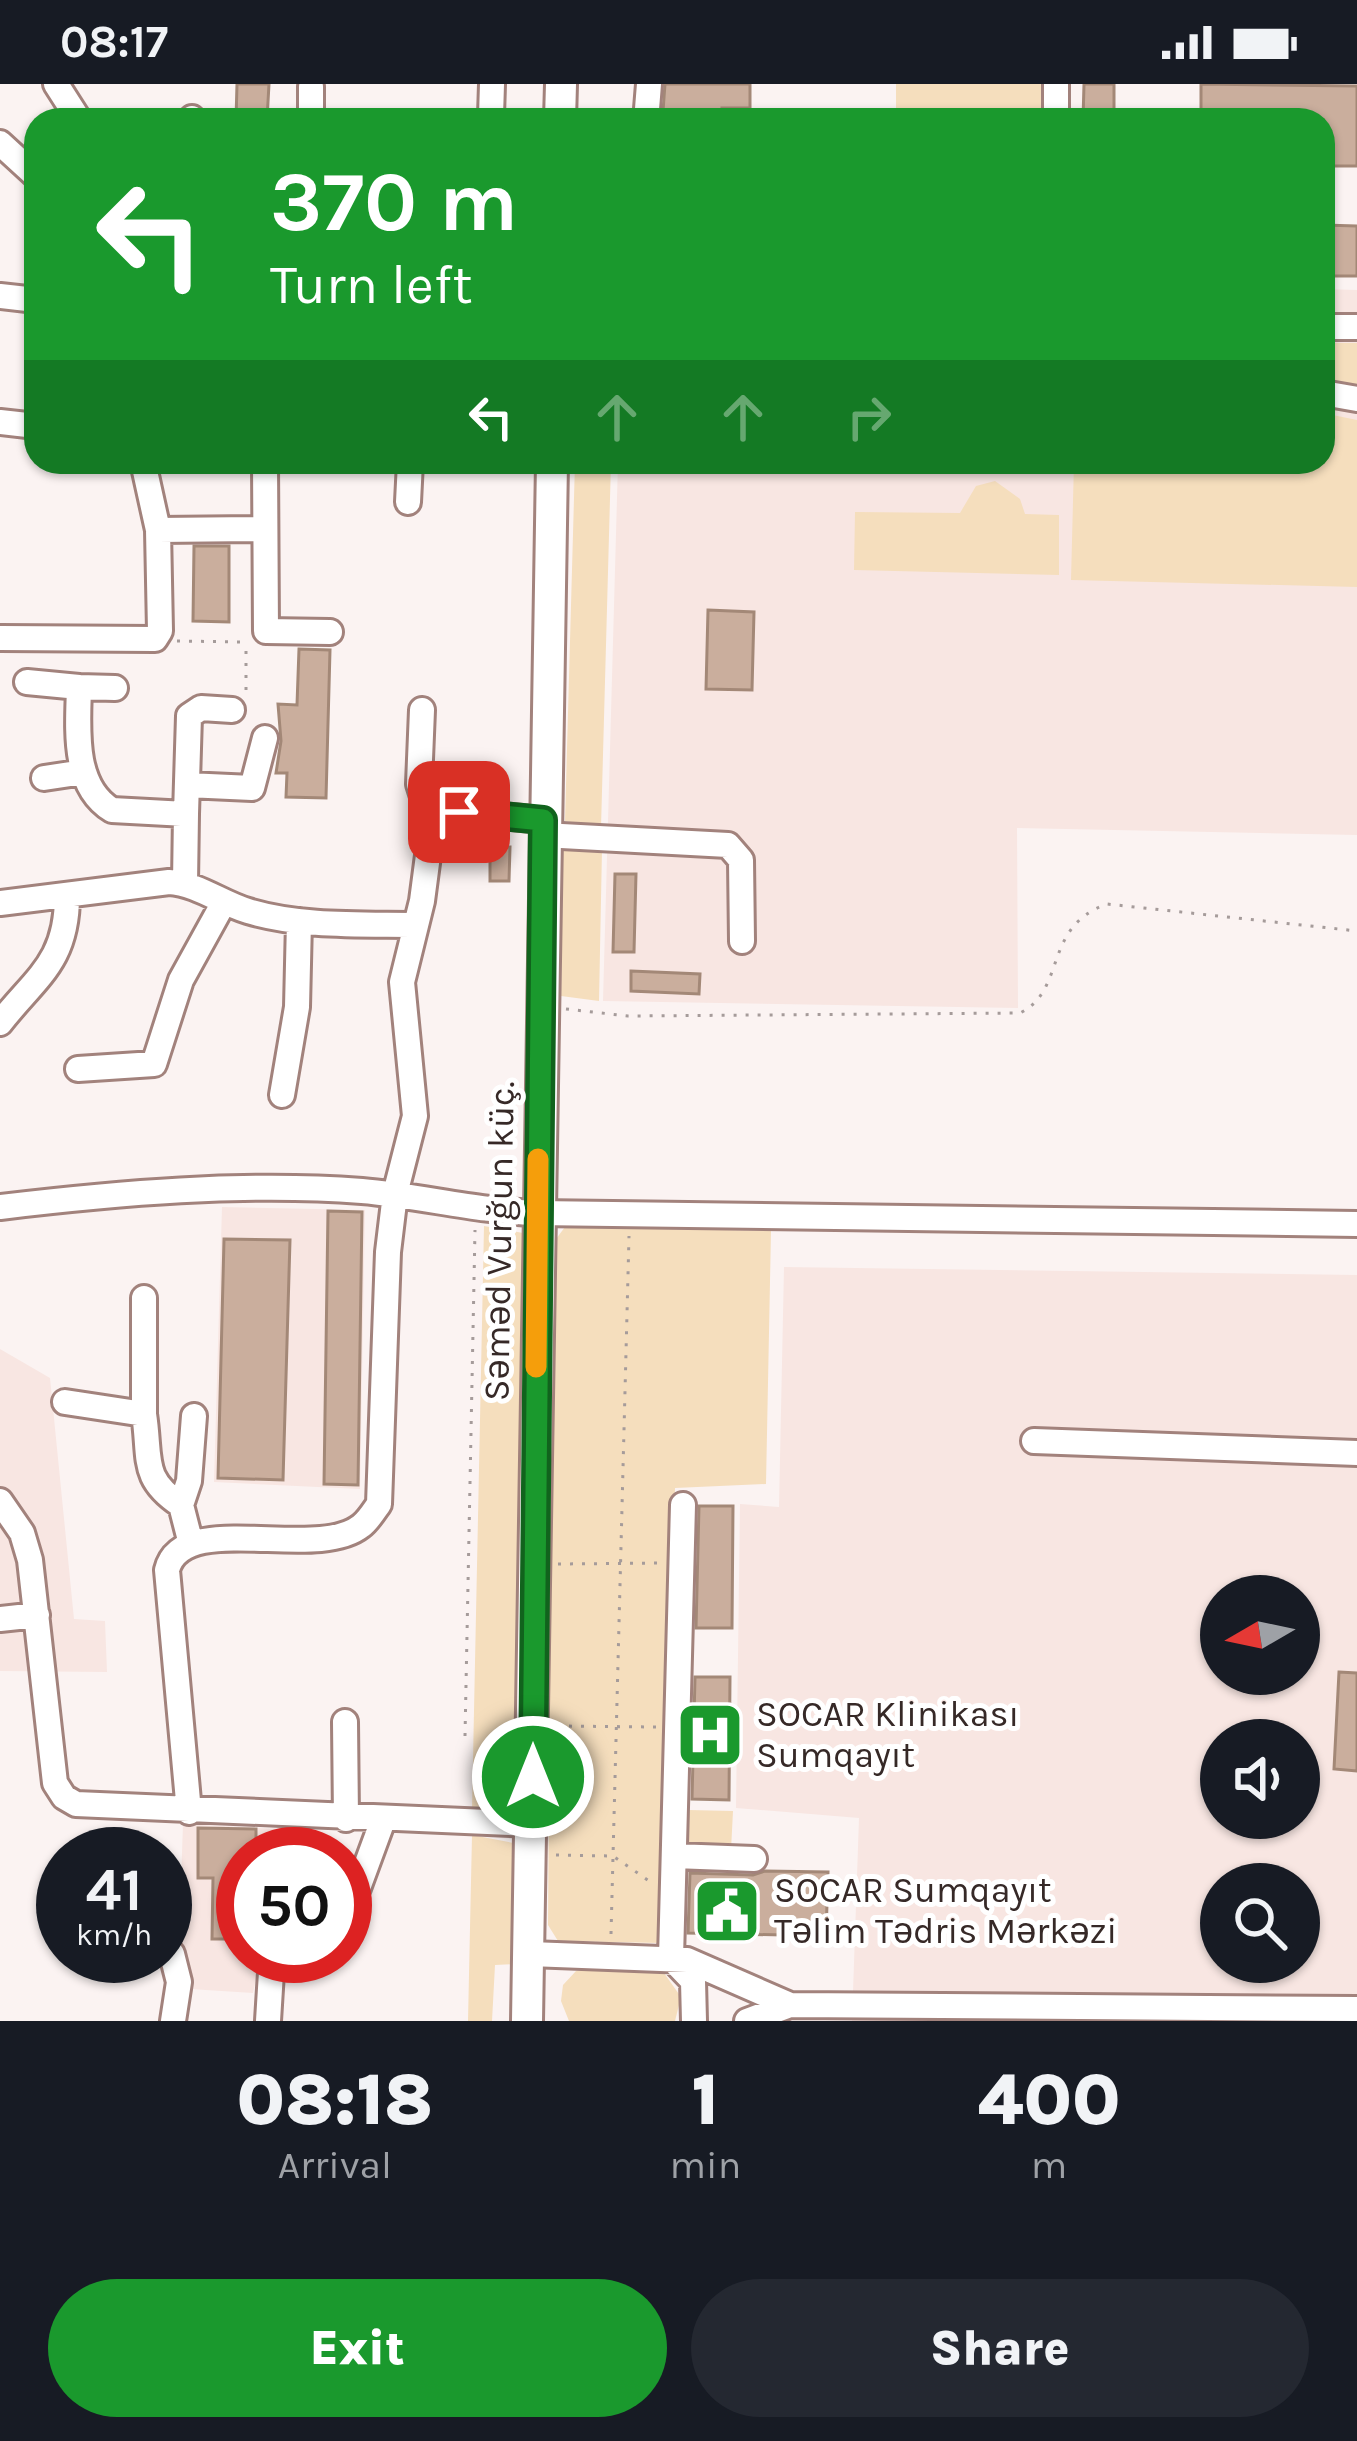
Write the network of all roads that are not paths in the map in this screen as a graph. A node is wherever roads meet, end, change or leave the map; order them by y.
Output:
1 (311, 87) dead end
2 (311, 108) edge
3 (0, 142) edge
4 (24, 165) edge
5 (145, 474) edge
6 (266, 474) edge
7 (410, 474) edge
8 (552, 474) edge
9 (409, 502) dead end
10 (265, 529) junction
11 (158, 530) junction
12 (330, 632) dead end
13 (0, 638) edge
14 (27, 682) dead end
15 (79, 687) junction
16 (115, 688) dead end
17 (239, 700) road end
18 (422, 710) dead end
19 (265, 738) dead end
20 (84, 772) junction
21 (44, 778) dead end
22 (188, 785) junction
23 (187, 814) junction
24 (432, 825) junction
25 (543, 828) junction
26 (185, 884) junction
27 (67, 896) junction
28 (224, 902) junction
29 (0, 904) edge
30 (299, 921) junction
31 (416, 925) junction
32 (742, 941) dead end
33 (11, 994) edge
34 (0, 1023) edge
35 (78, 1069) dead end
36 (282, 1095) dead end
37 (394, 1194) junction
38 (0, 1208) edge
39 (537, 1213) junction
40 (1357, 1224) edge
41 (145, 1298) dead end
42 (64, 1402) dead end
43 (143, 1414) junction
44 (194, 1416) dead end
45 (1034, 1442) dead end
46 (1357, 1454) edge
47 (0, 1501) edge
48 (182, 1505) junction
49 (683, 1505) dead end
50 (191, 1544) junction
51 (37, 1615) junction
52 (0, 1619) edge
53 (345, 1722) dead end
54 (189, 1812) junction
55 (346, 1819) junction
56 (383, 1820) junction
57 (533, 1824) junction
58 (372, 1850) edge
59 (674, 1856) junction
60 (754, 1858) dead end
61 (530, 1954) junction
62 (671, 1958) junction
63 (177, 1983) edge
64 (270, 1983) edge
65 (790, 2005) junction
66 (1357, 2008) edge
67 (879, 2012) edge
68 (1030, 2013) edge
69 (173, 2021) edge
70 (268, 2021) edge
71 (527, 2021) edge
72 (694, 2021) edge
73 (747, 2021) edge

1 - 2 street
3 - 4 street
5 - 11 street
6 - 10 street
7 - 9 street
8 - 25 main road, Səməd Vurğun küç.
10 - 11 street
10 - 12 street
11 - 13 street
14 - 15 street
15 - 16 street
15 - 20 street
17 - 22 street
18 - 24 street
19 - 22 street
20 - 21 street
20 - 23 street
22 - 23 street
23 - 26 street
24 - 25 street
24 - 31 street
25 - 32 street
25 - 39 main road, Səməd Vurğun küç.
26 - 27 street
26 - 28 street
27 - 29 street
27 - 33 street
28 - 30 street
28 - 35 street
30 - 31 street
30 - 36 street
31 - 37 street
33 - 34 street
37 - 38 street
37 - 39 street
37 - 50 street
39 - 40 street
39 - 57 main road, Səməd Vurğun küç.
41 - 43 street
42 - 43 street
43 - 48 street
44 - 48 street
45 - 46 street
47 - 51 street
48 - 50 street
49 - 59 street
50 - 54 street
51 - 52 street
51 - 54 street
53 - 55 street
54 - 55 street
55 - 56 street
56 - 57 street
56 - 58 street
57 - 61 main road, Səməd Vurğun küç.
59 - 60 street
59 - 62 street
61 - 62 street
61 - 71 main road, Səməd Vurğun küç.
62 - 65 street
62 - 72 street
63 - 69 street
64 - 70 street
65 - 67 street
65 - 73 street
66 - 68 street
67 - 68 street

